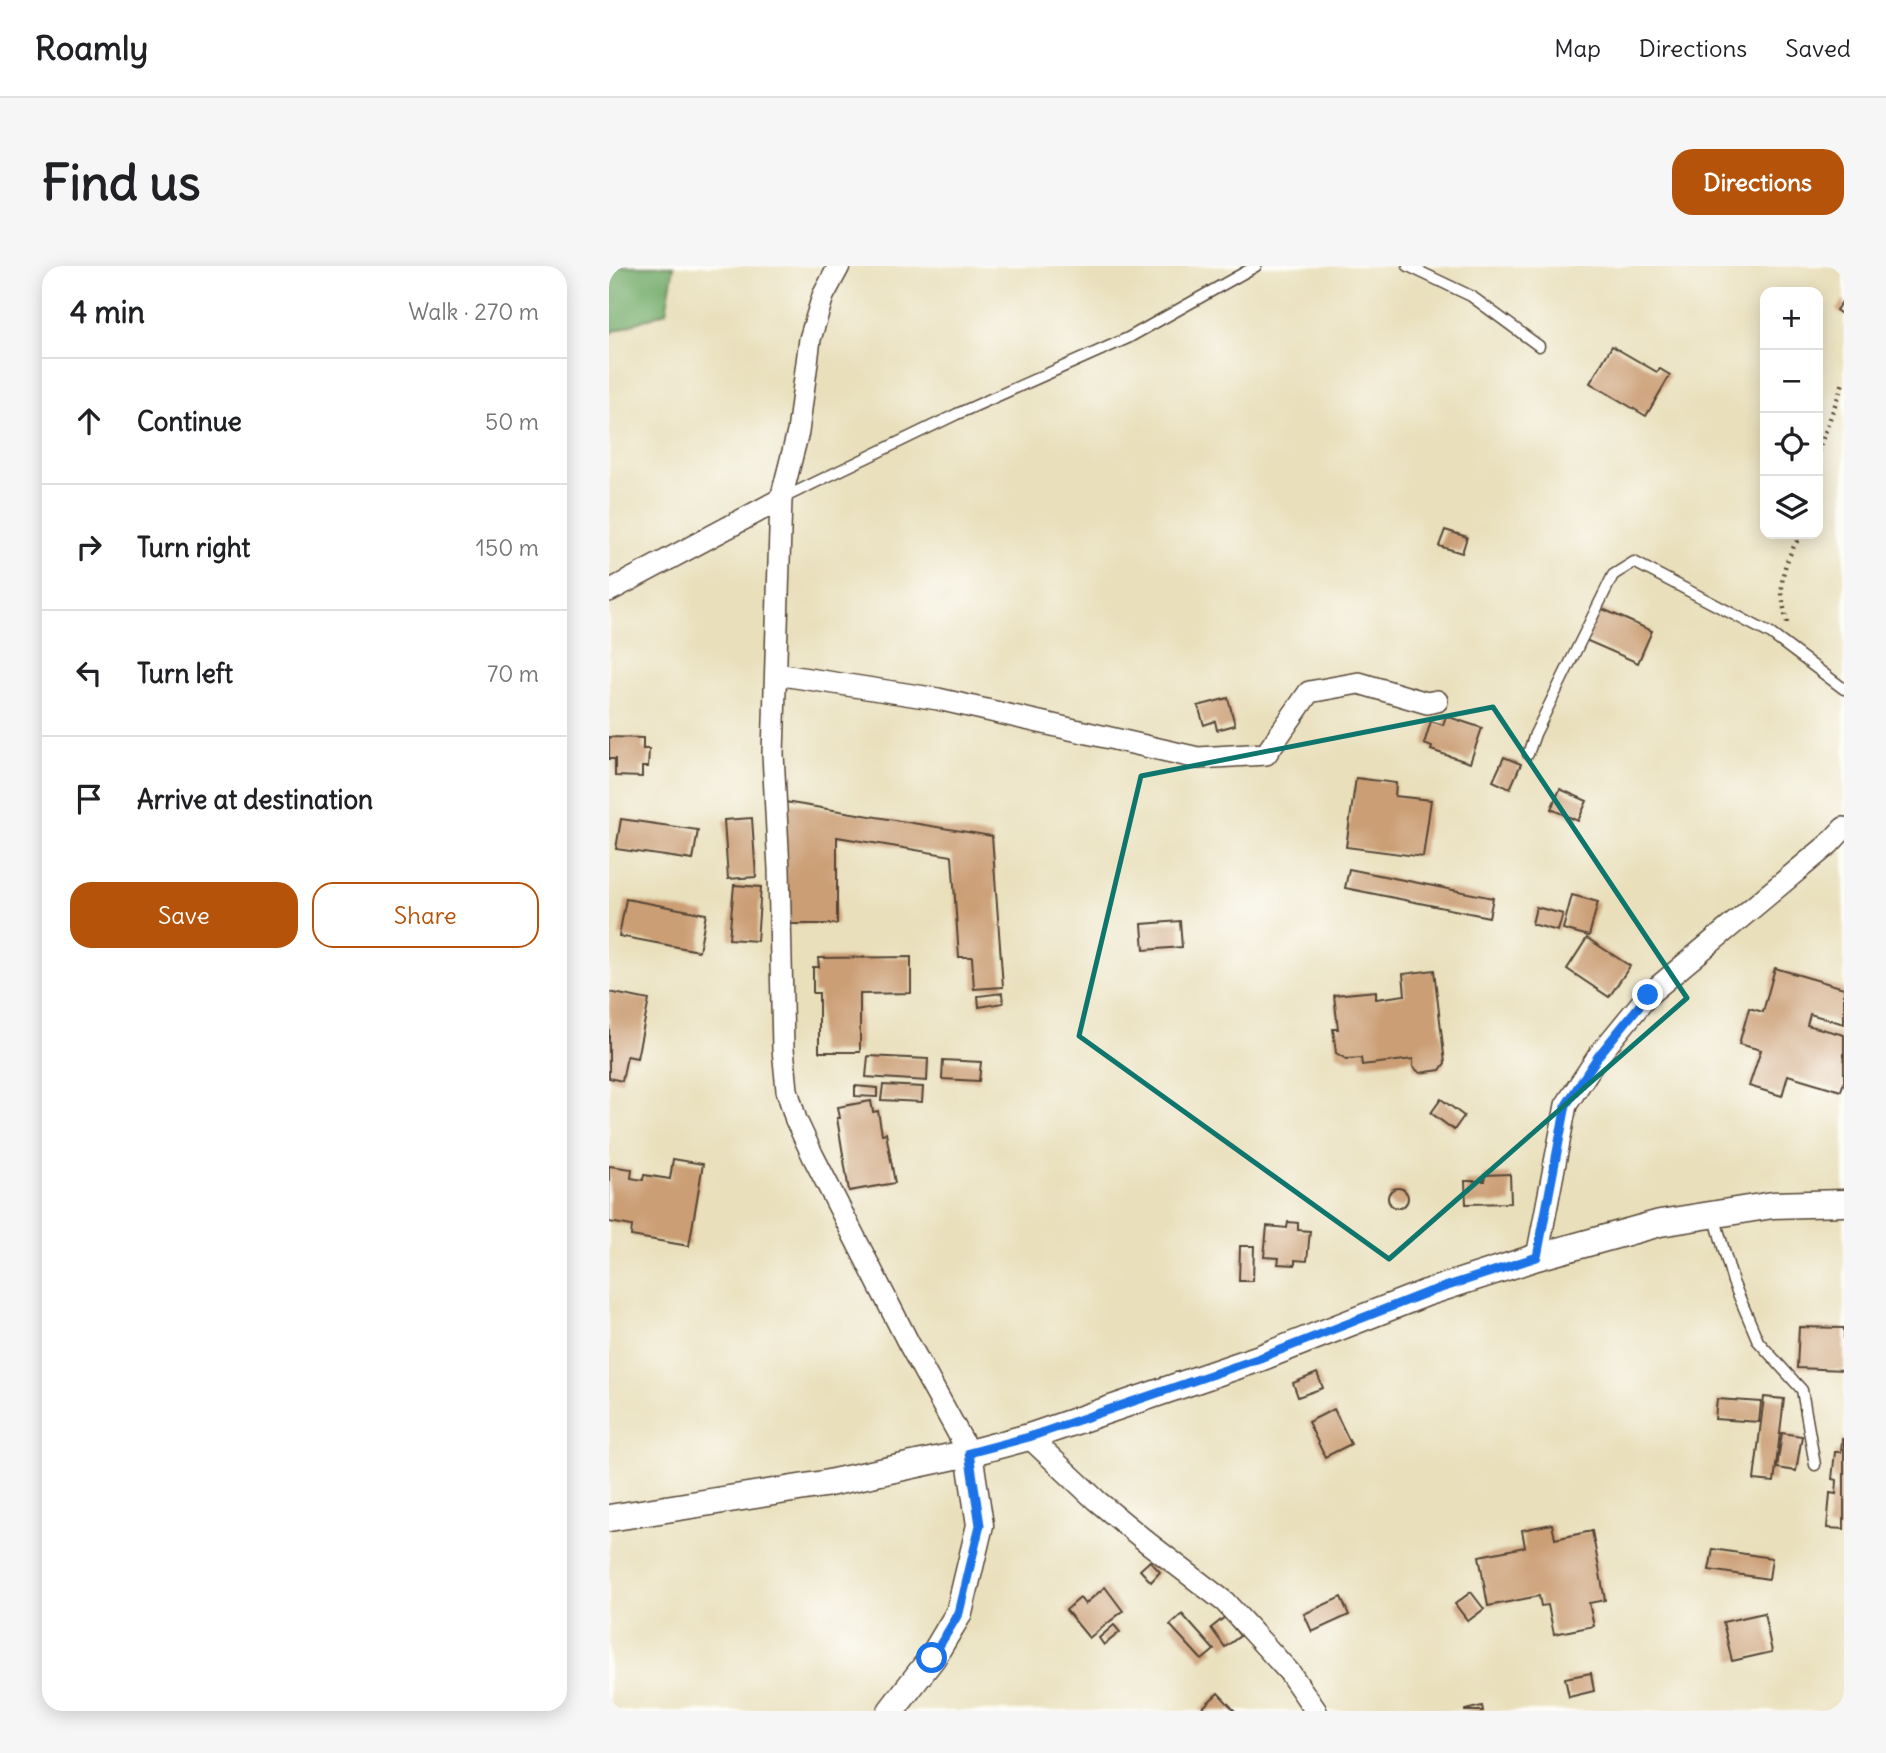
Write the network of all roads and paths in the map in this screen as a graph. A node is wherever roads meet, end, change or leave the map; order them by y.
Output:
1 (839, 266) edge
2 (1256, 266) edge
3 (1408, 266) edge
4 (1539, 346) dead end
5 (1844, 380) edge
6 (1823, 438) edge
7 (781, 499) junction
8 (1796, 539) edge
9 (609, 591) edge
10 (1802, 658) junction
11 (776, 674) junction
12 (1844, 690) edge
13 (1437, 701) dead end
14 (1528, 754) dead end
15 (1844, 828) edge
16 (1844, 1203) edge
17 (1714, 1213) junction
18 (1537, 1257) junction
19 (1029, 1437) junction
20 (969, 1453) junction
21 (1815, 1465) dead end
22 (609, 1518) edge
23 (891, 1711) edge
24 (1316, 1711) edge

1 - 7 street
2 - 7 lane
3 - 4 lane
5 - 6 path
7 - 9 street
7 - 11 street
8 - 10 path
10 - 12 lane
10 - 14 lane
11 - 13 street
11 - 20 street
15 - 18 street
16 - 17 street
17 - 18 street
17 - 21 lane
18 - 19 street
19 - 20 street
19 - 24 street
20 - 22 street
20 - 23 street

